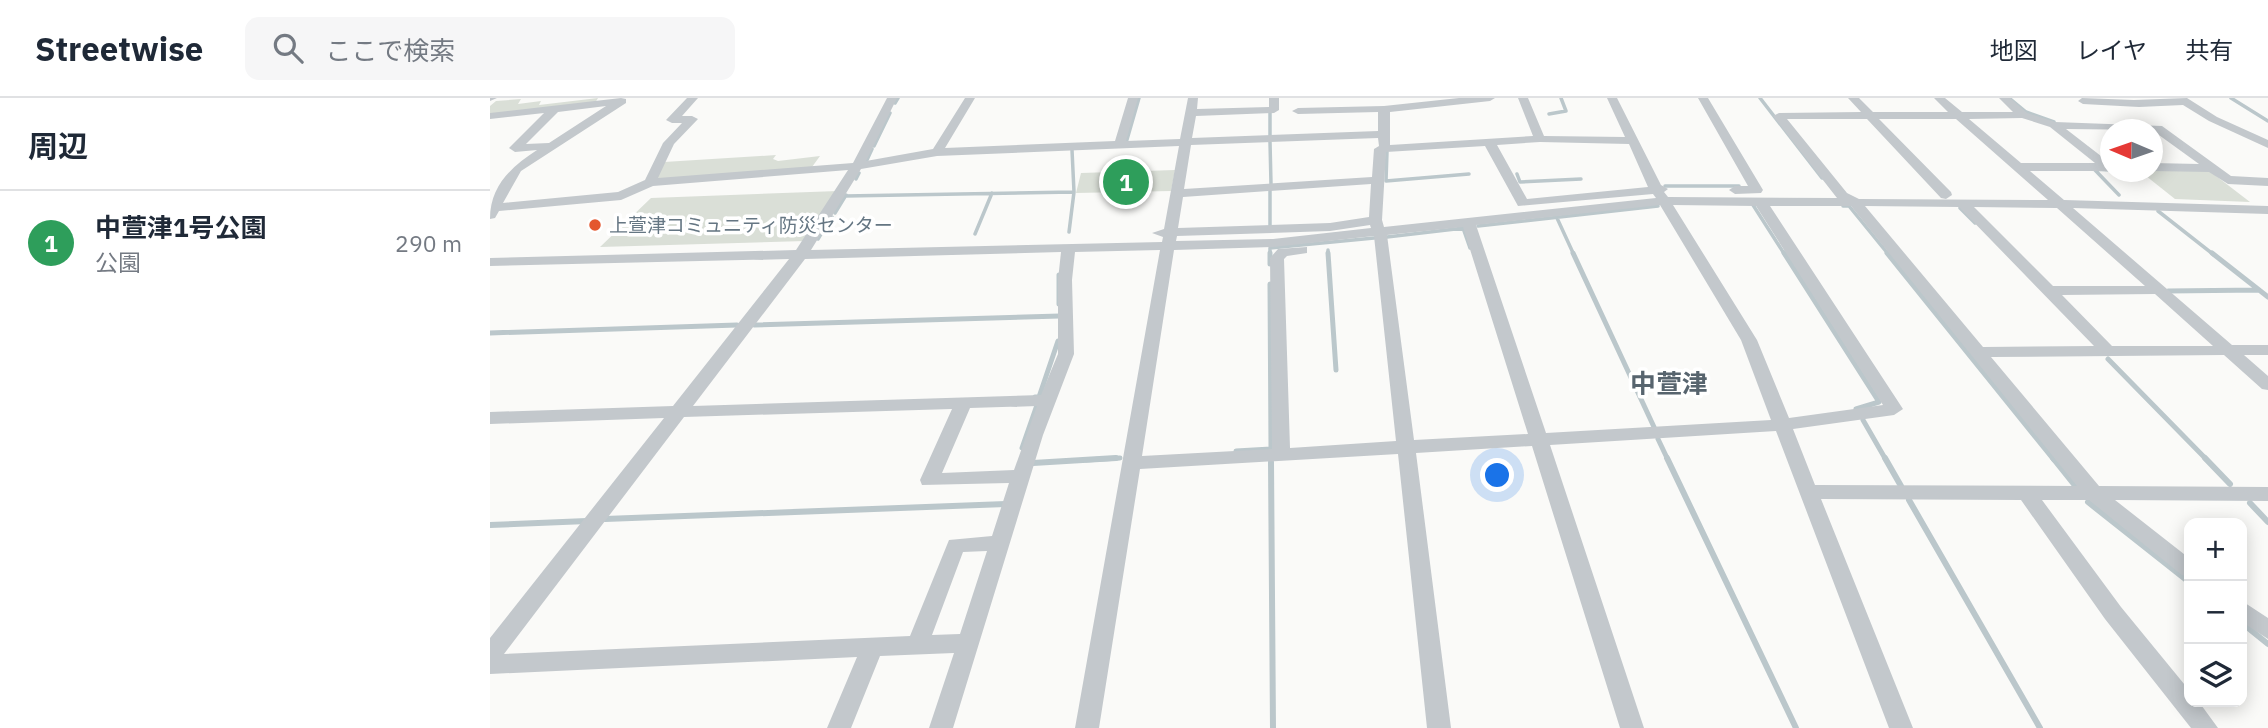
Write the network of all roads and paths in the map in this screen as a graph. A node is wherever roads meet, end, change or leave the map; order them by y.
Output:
1 (693, 98) edge
2 (892, 98) edge
3 (970, 98) edge
4 (1133, 98) edge
5 (1193, 98) edge
6 (1490, 98) edge
7 (1523, 98) edge
8 (1612, 98) edge
9 (1703, 98) edge
10 (1853, 98) edge
11 (1939, 98) edge
12 (2004, 98) edge
13 (627, 99) edge
14 (2082, 99) edge
15 (2135, 100) edge
16 (2183, 100) edge
17 (1419, 101) edge
18 (1274, 104) edge
19 (1384, 109) junction
20 (554, 110) junction
21 (1298, 111) junction
22 (1191, 113) junction
23 (1870, 115) junction
24 (1958, 115) junction
25 (2023, 115) junction
26 (490, 116) edge
27 (2100, 120) edge
28 (2054, 124) junction
29 (2100, 124) edge
30 (2163, 132) edge
31 (1384, 134) junction
32 (1300, 138) junction
33 (1540, 139) junction
34 (1631, 141) junction
35 (1489, 142) junction
36 (1185, 144) junction
37 (2268, 144) edge
38 (551, 146) junction
39 (1119, 146) junction
40 (1385, 149) junction
41 (937, 152) junction
42 (2100, 160) edge
43 (857, 166) junction
44 (2018, 167) junction
45 (2100, 167) edge
46 (2163, 167) edge
47 (2212, 168) junction
48 (1379, 180) junction
49 (650, 182) junction
50 (2268, 182) edge
51 (1839, 191) junction
52 (1178, 192) junction
53 (2048, 192) junction
54 (1661, 195) junction
55 (1946, 195) junction
56 (1760, 201) junction
57 (1854, 201) junction
58 (2060, 204) junction
59 (1964, 205) junction
60 (492, 210) edge
61 (2268, 210) edge
62 (1469, 223) junction
63 (1379, 231) junction
64 (1168, 239) junction
65 (806, 247) junction
66 (1069, 247) junction
67 (490, 262) edge
68 (2159, 290) junction
69 (2048, 291) junction
70 (2268, 350) edge
71 (2108, 351) junction
72 (2228, 351) junction
73 (1978, 352) junction
74 (2268, 385) edge
75 (1049, 400) junction
76 (964, 402) junction
77 (678, 412) junction
78 (490, 418) edge
79 (1783, 425) junction
80 (1540, 439) junction
81 (1405, 447) junction
82 (1281, 454) junction
83 (1132, 463) junction
84 (1020, 476) junction
85 (1810, 492) junction
86 (2027, 494) junction
87 (2094, 494) junction
88 (2268, 494) edge
89 (1000, 543) junction
90 (2184, 565) edge
91 (2247, 614) edge
92 (2268, 630) edge
93 (969, 643) junction
94 (917, 646) junction
95 (872, 648) junction
96 (490, 655) edge
97 (490, 664) edge
98 (839, 728) edge
99 (942, 728) edge
100 (1087, 728) edge
101 (1439, 728) edge
102 (1632, 728) edge
103 (1901, 728) edge
104 (2206, 728) edge

1 - 49 street
2 - 43 street
3 - 41 street
4 - 39 street
5 - 22 street
6 - 17 street
7 - 33 street
8 - 34 street
9 - 54 street
10 - 23 street
11 - 24 street
12 - 25 street
13 - 20 street
13 - 38 street
14 - 15 street
14 - 27 street
15 - 16 street
16 - 37 street
17 - 19 street
18 - 21 street
18 - 22 street
19 - 21 street
19 - 31 street
20 - 26 street
20 - 38 street
21 - 32 street
22 - 36 street
23 - 24 street
23 - 51 street
23 - 55 street
24 - 25 street
24 - 44 street
25 - 28 street
28 - 29 street
28 - 42 street
30 - 47 street
31 - 32 street
31 - 40 street
32 - 36 street
33 - 34 street
33 - 35 street
34 - 54 street
35 - 40 street
35 - 54 street
36 - 39 street
36 - 52 street
38 - 60 street
39 - 41 street
40 - 48 street
41 - 43 street
43 - 49 street
43 - 65 street
44 - 45 street
44 - 53 street
46 - 47 street
47 - 50 street
48 - 52 street
48 - 63 street
49 - 60 street
51 - 55 street
51 - 57 street
52 - 64 street
53 - 55 street
53 - 58 street
54 - 56 street
54 - 62 street
54 - 79 street
56 - 57 street
56 - 79 street
57 - 59 street
57 - 73 street
58 - 59 street
58 - 61 street
58 - 68 street
59 - 69 street
62 - 63 street
62 - 80 street
63 - 64 street
63 - 81 street
63 - 82 street
64 - 65 street
64 - 66 street
64 - 83 street
65 - 66 street
65 - 67 street
65 - 77 street
66 - 75 street
68 - 69 street
68 - 72 street
69 - 71 street
70 - 72 street
71 - 72 street
71 - 73 street
72 - 74 street
73 - 87 street
75 - 76 street
75 - 84 street
76 - 77 street
76 - 84 street
77 - 78 street
77 - 96 street
79 - 80 street
79 - 85 street
80 - 81 street
80 - 102 street
81 - 82 street
81 - 101 street
82 - 83 street
83 - 100 street
84 - 89 street
85 - 86 street
85 - 103 street
86 - 87 street
86 - 104 street
87 - 88 street
87 - 90 street
89 - 93 street
89 - 94 street
91 - 92 street
93 - 94 street
93 - 99 street
94 - 95 street
95 - 97 street
95 - 98 street

